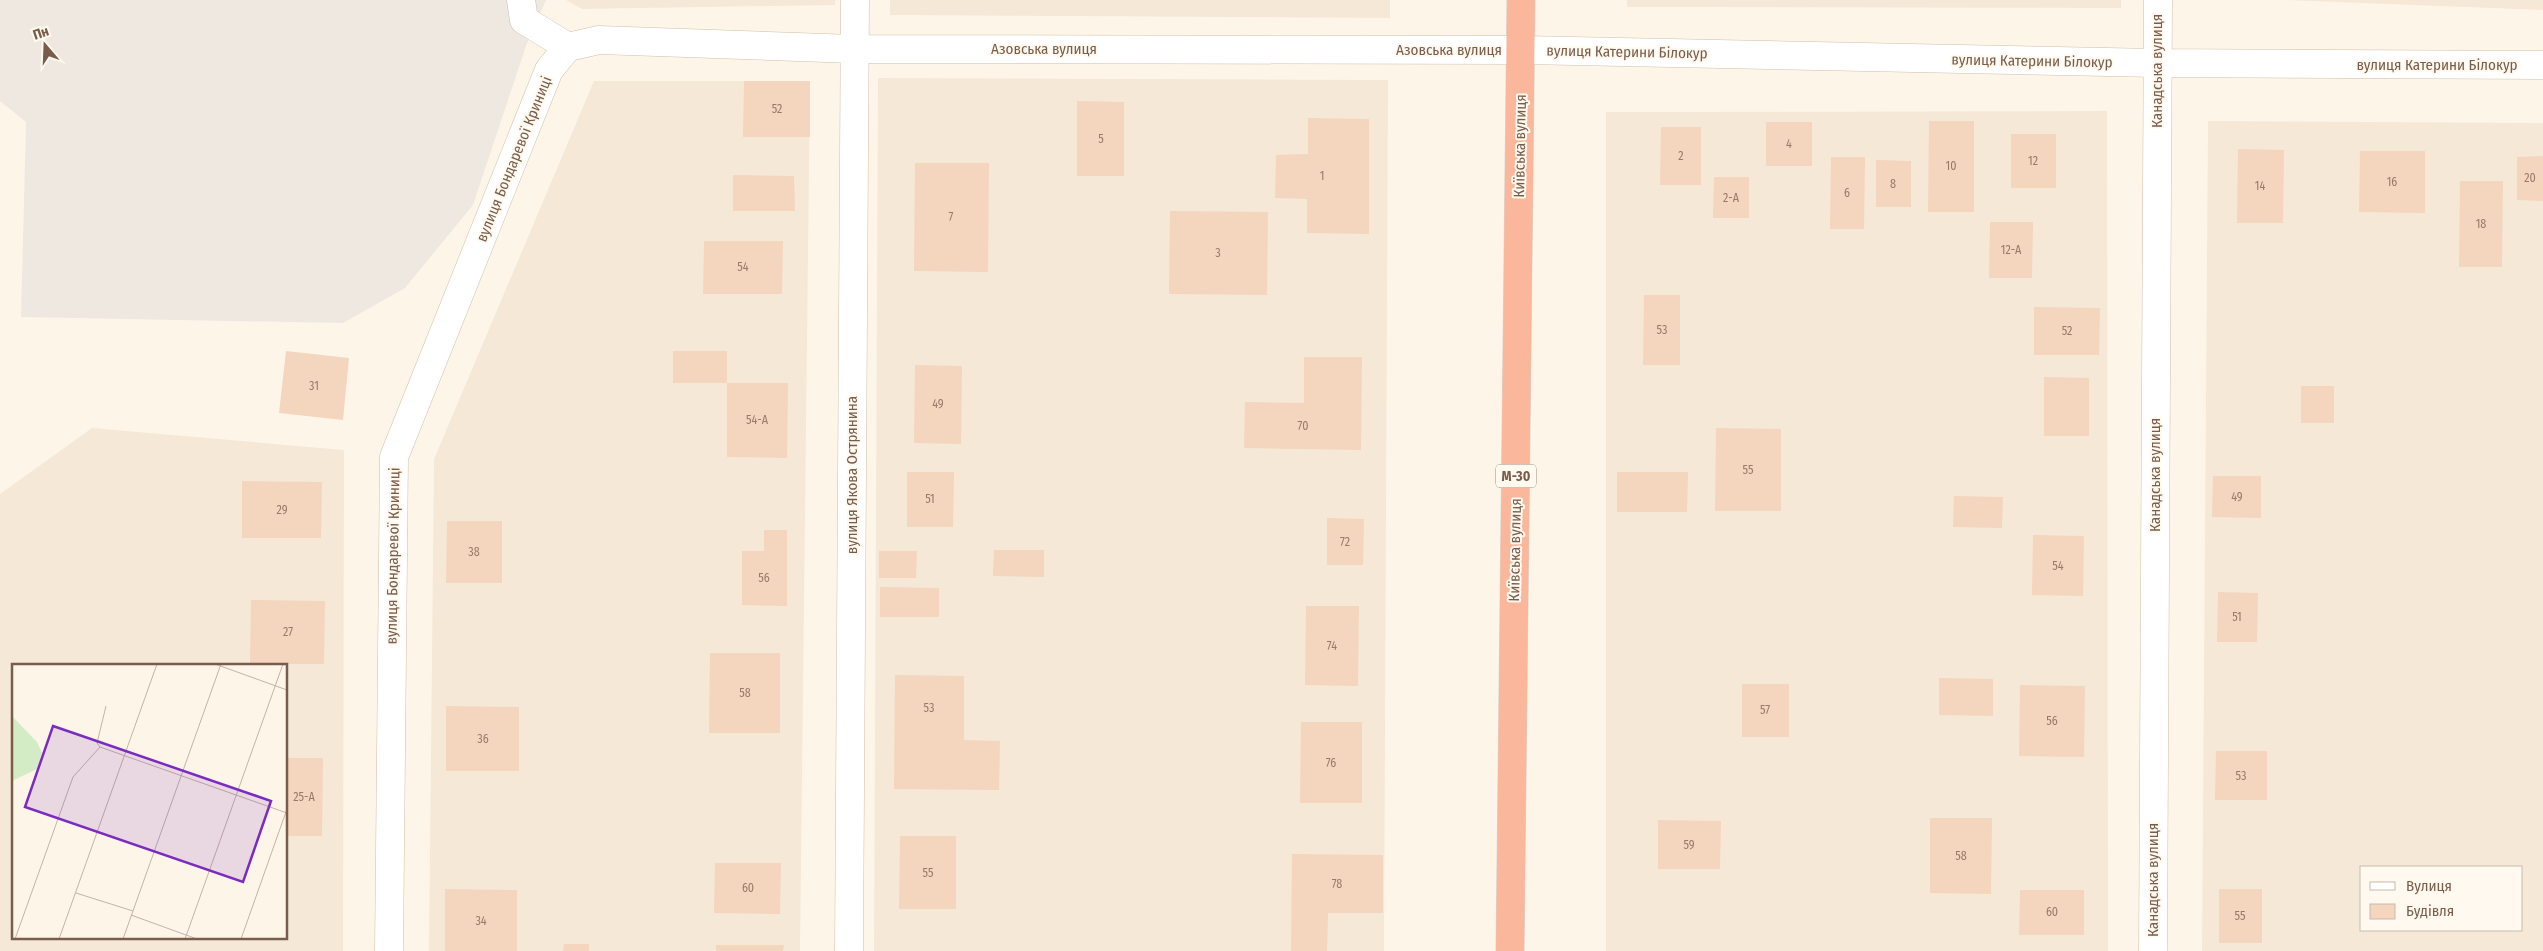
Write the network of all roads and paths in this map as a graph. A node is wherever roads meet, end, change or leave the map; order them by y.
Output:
1 (521, 0) edge
2 (855, 0) edge
3 (1521, 0) edge
4 (2158, 0) edge
5 (568, 47) junction
6 (854, 49) junction
7 (1521, 50) junction
8 (2157, 63) junction
9 (2543, 65) edge
10 (389, 951) edge
11 (849, 951) edge
12 (1510, 951) edge
13 (2153, 951) edge

1 - 5 street
2 - 6 street, вулиця Якова Острянина
3 - 7 highway, Київська вулиця / М-30
4 - 8 street, Канадська вулиця
5 - 6 street, Азовська вулиця
5 - 10 street, вулиця Бондаревої Криниці
6 - 7 street, Азовська вулиця
6 - 11 street, вулиця Якова Острянина
7 - 8 street, вулиця Катерини Білокур
7 - 12 highway, Київська вулиця / М-30
8 - 9 street, вулиця Катерини Білокур
8 - 13 street, Канадська вулиця

